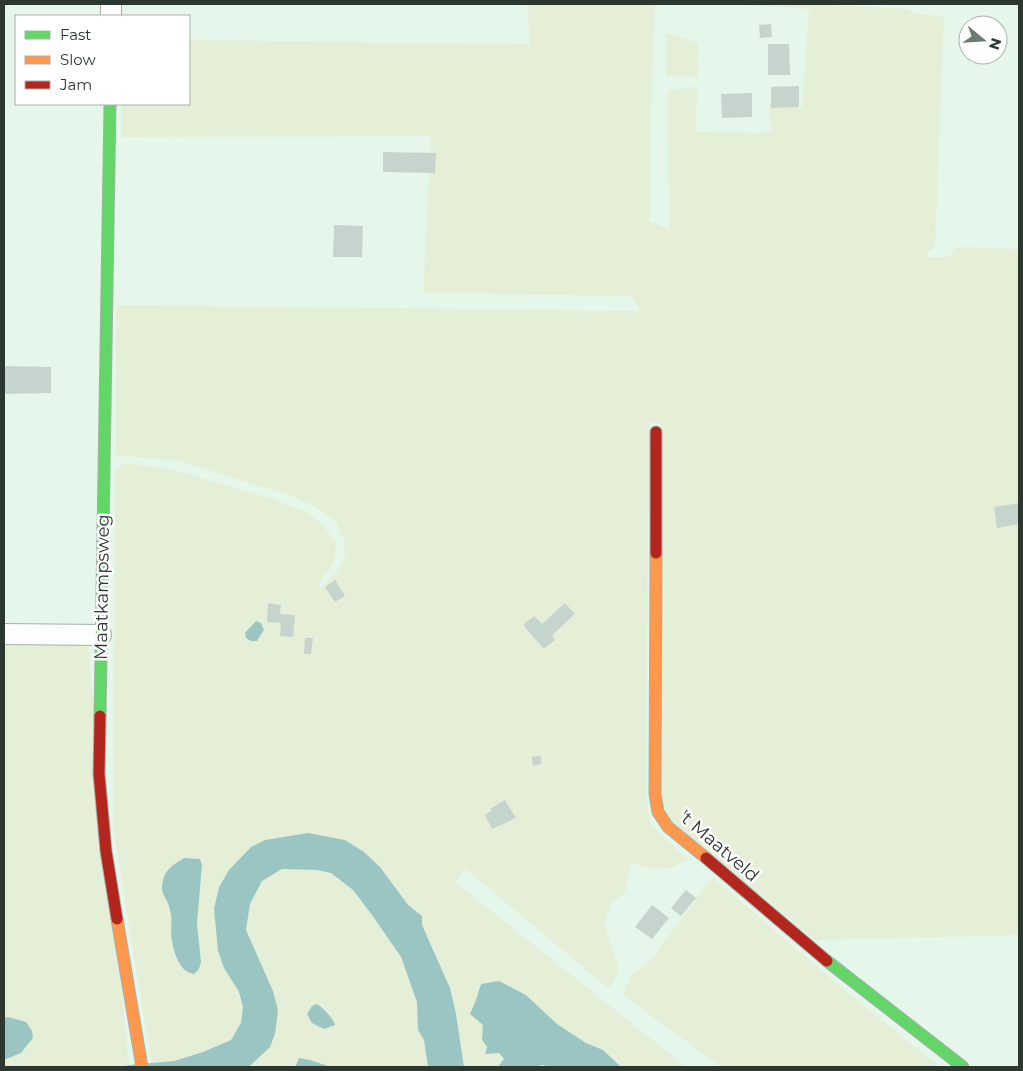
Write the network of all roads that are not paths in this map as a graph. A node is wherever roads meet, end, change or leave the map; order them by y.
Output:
1 (110, 105) edge
2 (656, 432) dead end
3 (4, 634) edge
4 (102, 635) junction
5 (142, 1067) edge
6 (963, 1067) edge

1 - 4 street, Maatkampsweg
2 - 6 street, 't Maatveld
3 - 4 street
4 - 5 street, Maatkampsweg

